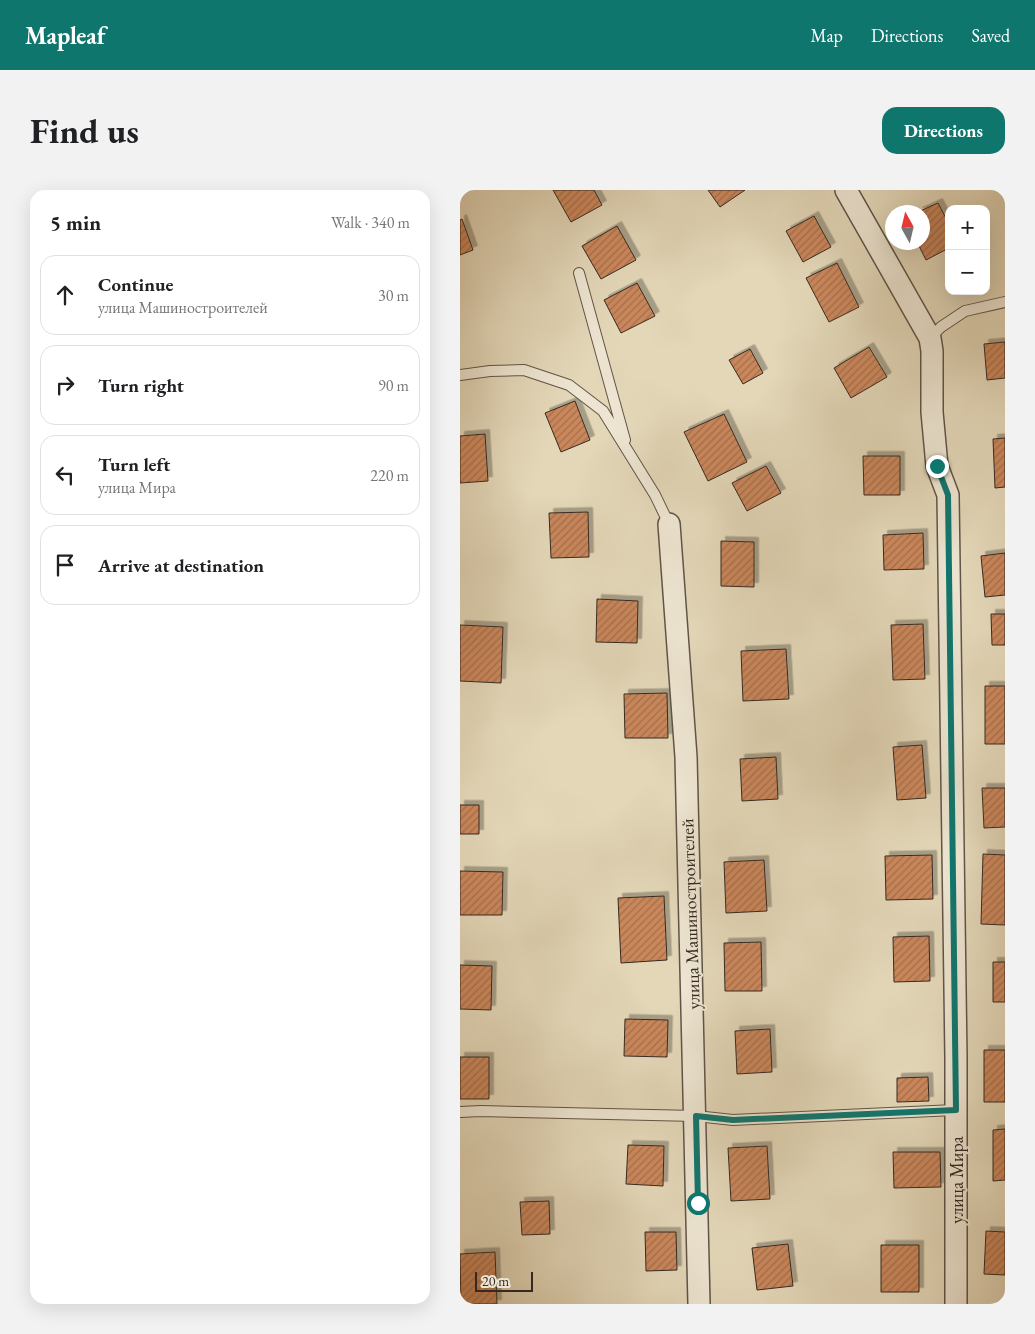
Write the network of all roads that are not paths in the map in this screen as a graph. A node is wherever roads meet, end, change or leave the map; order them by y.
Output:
1 (846, 190) edge
2 (579, 274) dead end
3 (1005, 302) edge
4 (930, 338) junction
5 (460, 375) edge
6 (628, 450) junction
7 (669, 524) joint
8 (956, 1110) junction
9 (460, 1112) edge
10 (696, 1116) junction
11 (699, 1304) edge
12 (956, 1304) edge

1 - 4 street
2 - 6 lane
3 - 4 lane
4 - 8 street, улица Мира
5 - 6 lane
6 - 7 lane
7 - 10 street, улица Машиностроителей
8 - 10 lane
8 - 12 street, улица Мира
9 - 10 lane
10 - 11 street, улица Машиностроителей

